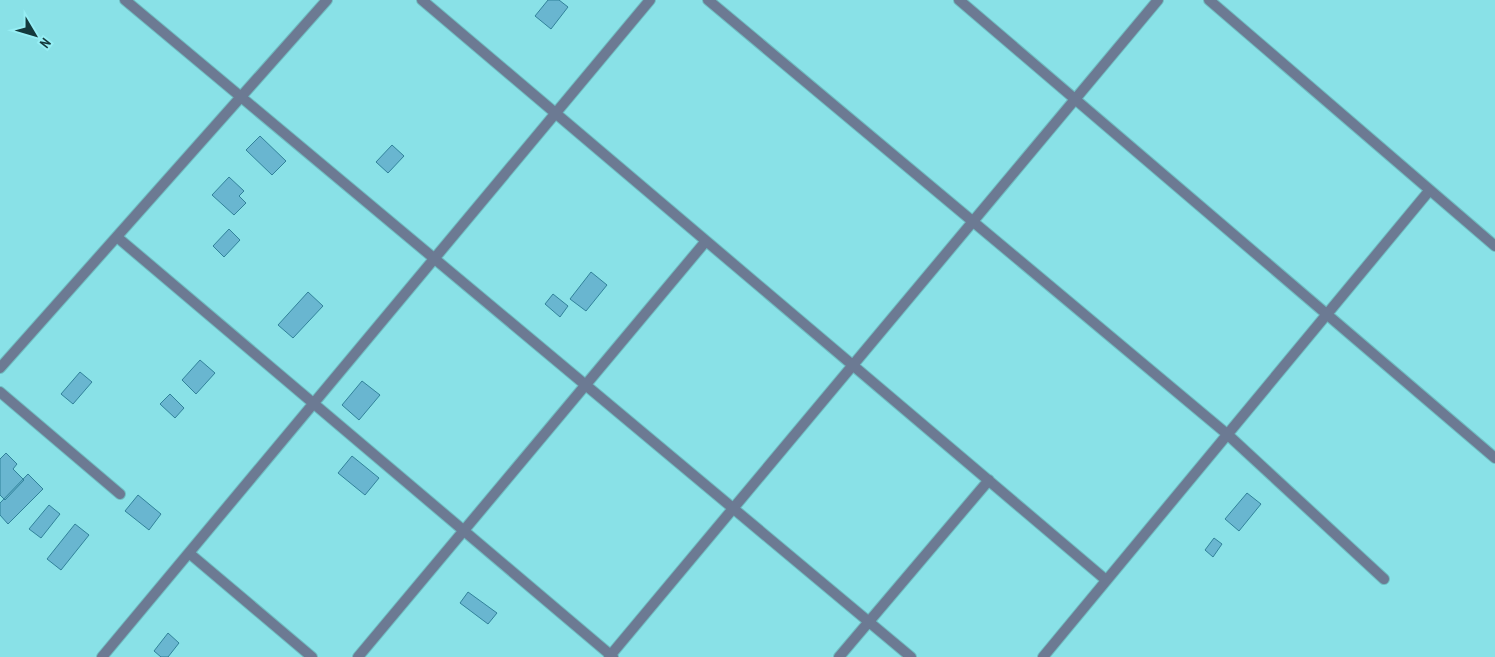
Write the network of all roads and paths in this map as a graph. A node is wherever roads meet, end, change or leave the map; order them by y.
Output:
1 (125, 0) edge
2 (327, 0) edge
3 (422, 0) edge
4 (650, 0) edge
5 (708, 0) edge
6 (959, 0) edge
7 (1158, 0) edge
8 (1209, 0) edge
9 (241, 97) junction
10 (1075, 99) junction
11 (556, 113) junction
12 (1429, 190) junction
13 (973, 222) junction
14 (117, 236) junction
15 (706, 240) junction
16 (1495, 246) edge
17 (434, 258) junction
18 (1328, 315) junction
19 (853, 366) junction
20 (0, 368) edge
21 (585, 385) junction
22 (0, 392) edge
23 (314, 403) junction
24 (1227, 434) junction
25 (1495, 458) edge
26 (988, 480) junction
27 (120, 494) dead end
28 (734, 508) junction
29 (464, 530) junction
30 (189, 553) junction
31 (1384, 579) dead end
32 (1106, 580) junction
33 (869, 622) junction
34 (611, 656) edge
35 (102, 657) edge
36 (312, 657) edge
37 (358, 657) edge
38 (839, 657) edge
39 (912, 657) edge
40 (1042, 657) edge

1 - 9 street
2 - 9 street
3 - 11 street
4 - 11 street
5 - 13 street
6 - 10 street
7 - 10 street
8 - 12 street
9 - 14 street
9 - 17 street
10 - 13 street
10 - 18 street
11 - 15 street
11 - 17 street
12 - 16 street
12 - 18 street
13 - 19 street
13 - 24 street
14 - 20 street
14 - 23 street
15 - 19 street
15 - 21 street
17 - 21 street
17 - 23 street
18 - 24 street
18 - 25 street
19 - 26 street
19 - 28 street
21 - 28 street
21 - 29 street
22 - 27 street
23 - 29 street
23 - 30 street
24 - 31 street
24 - 32 street
26 - 32 street
26 - 33 street
28 - 33 street
28 - 34 street
29 - 34 street
29 - 37 street
30 - 35 street
30 - 36 street
32 - 40 street
33 - 38 street
33 - 39 street

